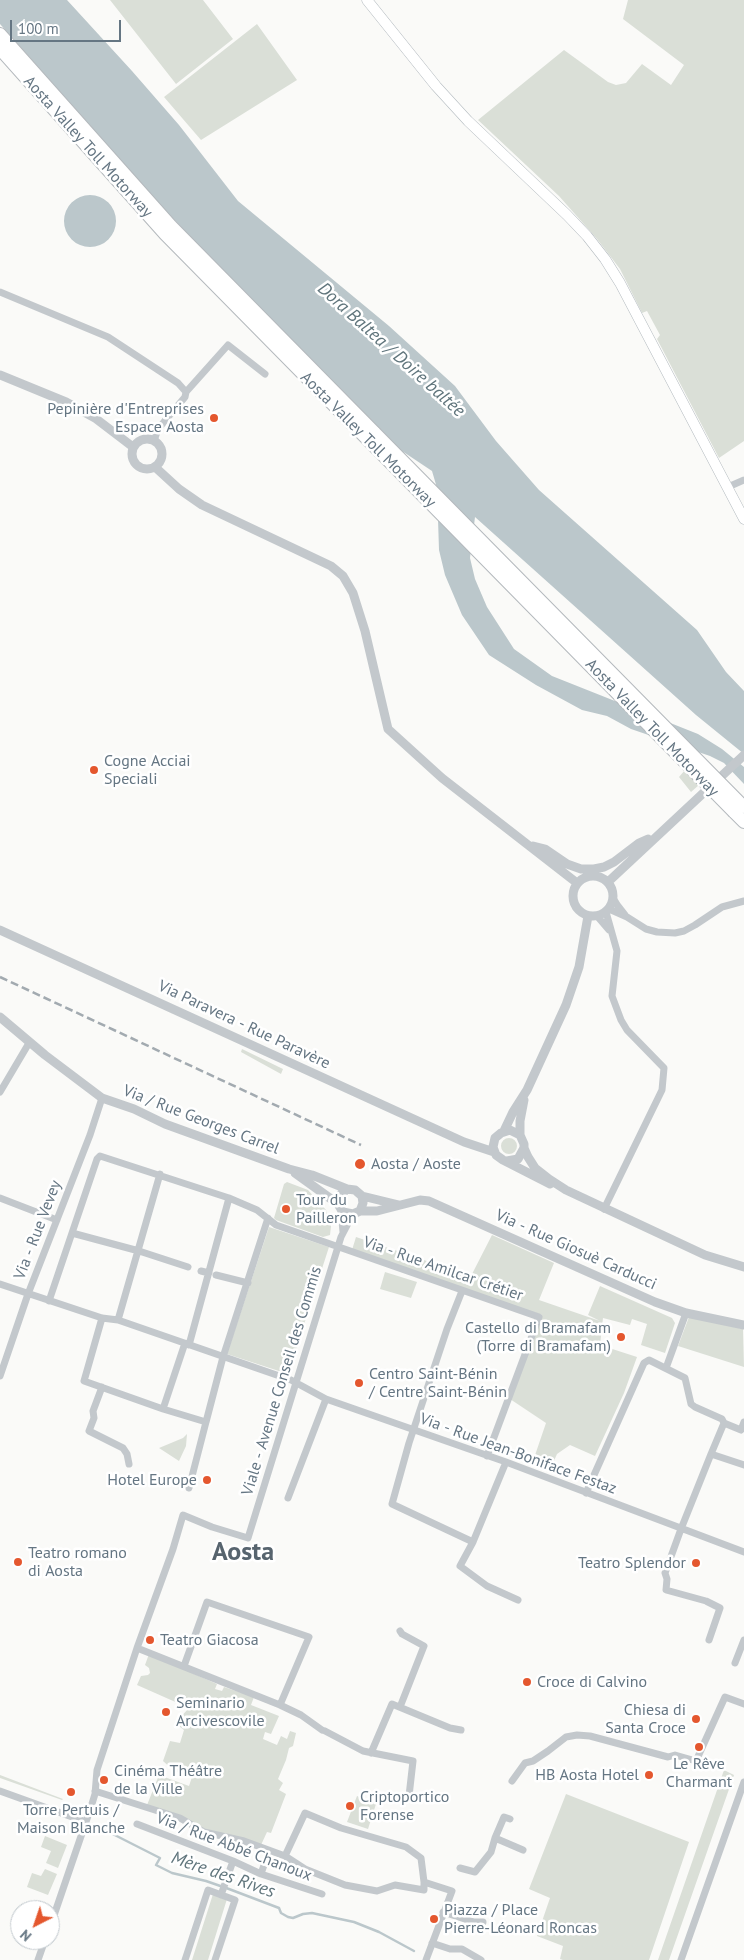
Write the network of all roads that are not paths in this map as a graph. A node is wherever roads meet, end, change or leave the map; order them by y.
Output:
1 (367, 0) edge
2 (0, 34) edge
3 (0, 49) edge
4 (0, 292) edge
5 (265, 374) dead end
6 (0, 375) edge
7 (186, 392) junction
8 (154, 441) junction
9 (133, 447) junction
10 (155, 467) junction
11 (744, 480) edge
12 (728, 487) junction
13 (744, 519) edge
14 (744, 755) edge
15 (739, 810) edge
16 (744, 822) edge
17 (658, 834) junction
18 (527, 844) junction
19 (608, 882) junction
20 (577, 883) junction
21 (613, 898) junction
22 (744, 901) edge
23 (608, 911) junction
24 (593, 916) junction
25 (627, 917) junction
26 (0, 930) edge
27 (613, 937) junction
28 (0, 1018) edge
29 (29, 1043) junction
30 (527, 1090) junction
31 (0, 1092) edge
32 (102, 1098) junction
33 (504, 1131) junction
34 (520, 1135) junction
35 (495, 1138) junction
36 (477, 1145) junction
37 (524, 1148) junction
38 (494, 1152) junction
39 (507, 1162) junction
40 (289, 1169) junction
41 (160, 1174) junction
42 (347, 1189) junction
43 (566, 1190) junction
44 (362, 1196) junction
45 (0, 1198) edge
46 (229, 1198) junction
47 (399, 1205) junction
48 (339, 1207) junction
49 (604, 1209) junction
50 (356, 1212) junction
51 (268, 1218) junction
52 (57, 1220) junction
53 (343, 1233) junction
54 (72, 1234) junction
55 (338, 1248) junction
56 (139, 1251) junction
57 (186, 1266) dead end
58 (744, 1267) edge
59 (201, 1271) dead end
60 (213, 1274) junction
61 (248, 1283) junction
62 (0, 1284) edge
63 (462, 1290) junction
64 (28, 1294) junction
65 (49, 1301) junction
66 (686, 1313) junction
67 (102, 1318) junction
68 (118, 1320) junction
69 (744, 1325) edge
70 (187, 1344) junction
71 (223, 1357) junction
72 (666, 1368) junction
73 (0, 1376) edge
74 (295, 1382) junction
75 (102, 1386) junction
76 (326, 1399) junction
77 (163, 1409) junction
78 (206, 1422) junction
79 (744, 1422) edge
80 (724, 1423) junction
81 (414, 1430) junction
82 (711, 1454) junction
83 (487, 1456) junction
84 (506, 1462) junction
85 (129, 1464) dead end
86 (744, 1464) edge
87 (189, 1488) dead end
88 (586, 1493) junction
89 (288, 1498) dead end
90 (681, 1529) junction
91 (473, 1542) junction
92 (744, 1552) edge
93 (518, 1600) dead end
94 (400, 1631) dead end
95 (709, 1640) dead end
96 (744, 1640) edge
97 (137, 1648) junction
98 (735, 1663) dead end
99 (184, 1666) junction
100 (744, 1704) edge
101 (280, 1705) junction
102 (400, 1707) junction
103 (461, 1730) dead end
104 (371, 1753) junction
105 (512, 1781) dead end
106 (744, 1782) edge
107 (0, 1791) edge
108 (95, 1791) junction
109 (409, 1796) dead end
110 (510, 1819) dead end
111 (86, 1822) junction
112 (137, 1824) dead end
113 (495, 1838) junction
114 (270, 1850) junction
115 (522, 1850) dead end
116 (285, 1856) junction
117 (233, 1861) junction
118 (460, 1868) dead end
119 (262, 1874) junction
120 (424, 1882) junction
121 (223, 1890) junction
122 (322, 1894) dead end
123 (59, 1900) edge
124 (443, 1912) junction
125 (483, 1922) dead end
126 (432, 1943) junction
127 (185, 1960) edge
128 (215, 1960) edge
129 (426, 1960) edge
130 (481, 1960) edge
131 (680, 1960) edge

1 - 12 main road
2 - 15 highway, Aosta Valley Toll Motorway, bridge
3 - 15 highway, Aosta Valley Toll Motorway, bridge
4 - 7 street
5 - 7 street
6 - 9 street
7 - 8 street
8 - 9 street
8 - 10 street
9 - 10 street
10 - 18 street
11 - 12 street
12 - 13 main road
14 - 17 street, bridge
15 - 16 highway, Aosta Valley Toll Motorway
17 - 18 street
17 - 19 street
18 - 20 street
19 - 20 street
19 - 21 street
20 - 24 street
21 - 23 street
21 - 25 street
22 - 25 street
23 - 24 street
23 - 25 street
23 - 27 street
24 - 27 street
24 - 30 street
26 - 36 street, Via Paravera - Rue Paravère
27 - 49 street
28 - 29 street, Via / Rue Georges Carrel
29 - 31 street
29 - 32 street, Via / Rue Georges Carrel
30 - 33 street
30 - 34 street
32 - 40 street, Via / Rue Georges Carrel
32 - 52 street, Via - Rue Vevey
33 - 34 street
33 - 35 street
34 - 37 street
35 - 36 street
35 - 38 street
36 - 38 street, Via Paravera - Rue Paravère
37 - 39 street
37 - 43 street
38 - 39 street
39 - 43 street
40 - 42 street
40 - 48 street
41 - 46 street, Via - Rue Amilcar Crétier
41 - 54 street, Via - Rue Amilcar Crétier
41 - 56 street
42 - 44 street
42 - 48 street
43 - 49 street
44 - 47 street
44 - 50 street
45 - 52 street
46 - 51 street, Via - Rue Amilcar Crétier
46 - 60 street
47 - 50 street, Via - Rue Giosuè Carducci
47 - 66 street, Via - Rue Giosuè Carducci
48 - 50 street
48 - 53 street
49 - 58 street
50 - 53 street
51 - 55 street, Via - Rue Amilcar Crétier
51 - 61 street
52 - 64 street, Via - Rue Vevey
53 - 55 street, Viale - Avenue Conseil des Commis
54 - 56 street
54 - 65 street
55 - 63 street, Via - Rue Amilcar Crétier
55 - 74 street, Viale - Avenue Conseil des Commis
56 - 57 street
56 - 68 street
59 - 60 street
60 - 61 street
60 - 70 street
61 - 71 street
62 - 64 street, Via - Rue Jean-Boniface Festaz
63 - 81 street
63 - 83 street, Via - Rue Amilcar Crétier
64 - 65 street, Via - Rue Jean-Boniface Festaz
64 - 73 street, Via - Rue Vevey
65 - 67 street, Via - Rue Jean-Boniface Festaz
66 - 69 street, Via - Rue Giosuè Carducci
66 - 72 street
67 - 68 street, Via - Rue Jean-Boniface Festaz
67 - 75 street
68 - 70 street, Via - Rue Jean-Boniface Festaz
70 - 71 street, Via - Rue Jean-Boniface Festaz
70 - 77 street
71 - 74 street, Via - Rue Jean-Boniface Festaz
71 - 78 street
72 - 80 street
72 - 88 street
74 - 76 street, Via - Rue Jean-Boniface Festaz
74 - 97 street, Viale - Avenue Conseil des Commis
75 - 77 street
75 - 85 street
76 - 81 street, Via - Rue Jean-Boniface Festaz
76 - 89 street
77 - 78 street
78 - 87 street
79 - 80 street
80 - 82 street
81 - 83 street, Via - Rue Jean-Boniface Festaz
81 - 91 street
82 - 86 street
82 - 90 street
83 - 84 street, Via - Rue Jean-Boniface Festaz
84 - 88 street, Via - Rue Jean-Boniface Festaz
84 - 91 street
88 - 90 street, Via - Rue Jean-Boniface Festaz
90 - 92 street, Via - Rue Jean-Boniface Festaz
90 - 95 street
91 - 93 street
94 - 102 street
96 - 98 street
97 - 99 street
97 - 108 street
99 - 101 street
99 - 101 street
100 - 105 street
101 - 104 street
102 - 103 street
102 - 104 street
104 - 109 street
106 - 131 street
107 - 111 street
108 - 111 street
108 - 114 street
110 - 113 street
111 - 123 street
112 - 117 street, Via / Rue Abbé Chanoux
113 - 115 street
113 - 118 street
114 - 116 street
114 - 119 street
116 - 120 street
116 - 120 street
117 - 119 street, Via / Rue Abbé Chanoux
117 - 121 street
119 - 122 street, Via / Rue Abbé Chanoux
120 - 124 street
121 - 127 street
121 - 128 street
124 - 125 street
124 - 126 street
126 - 129 street
126 - 130 street

